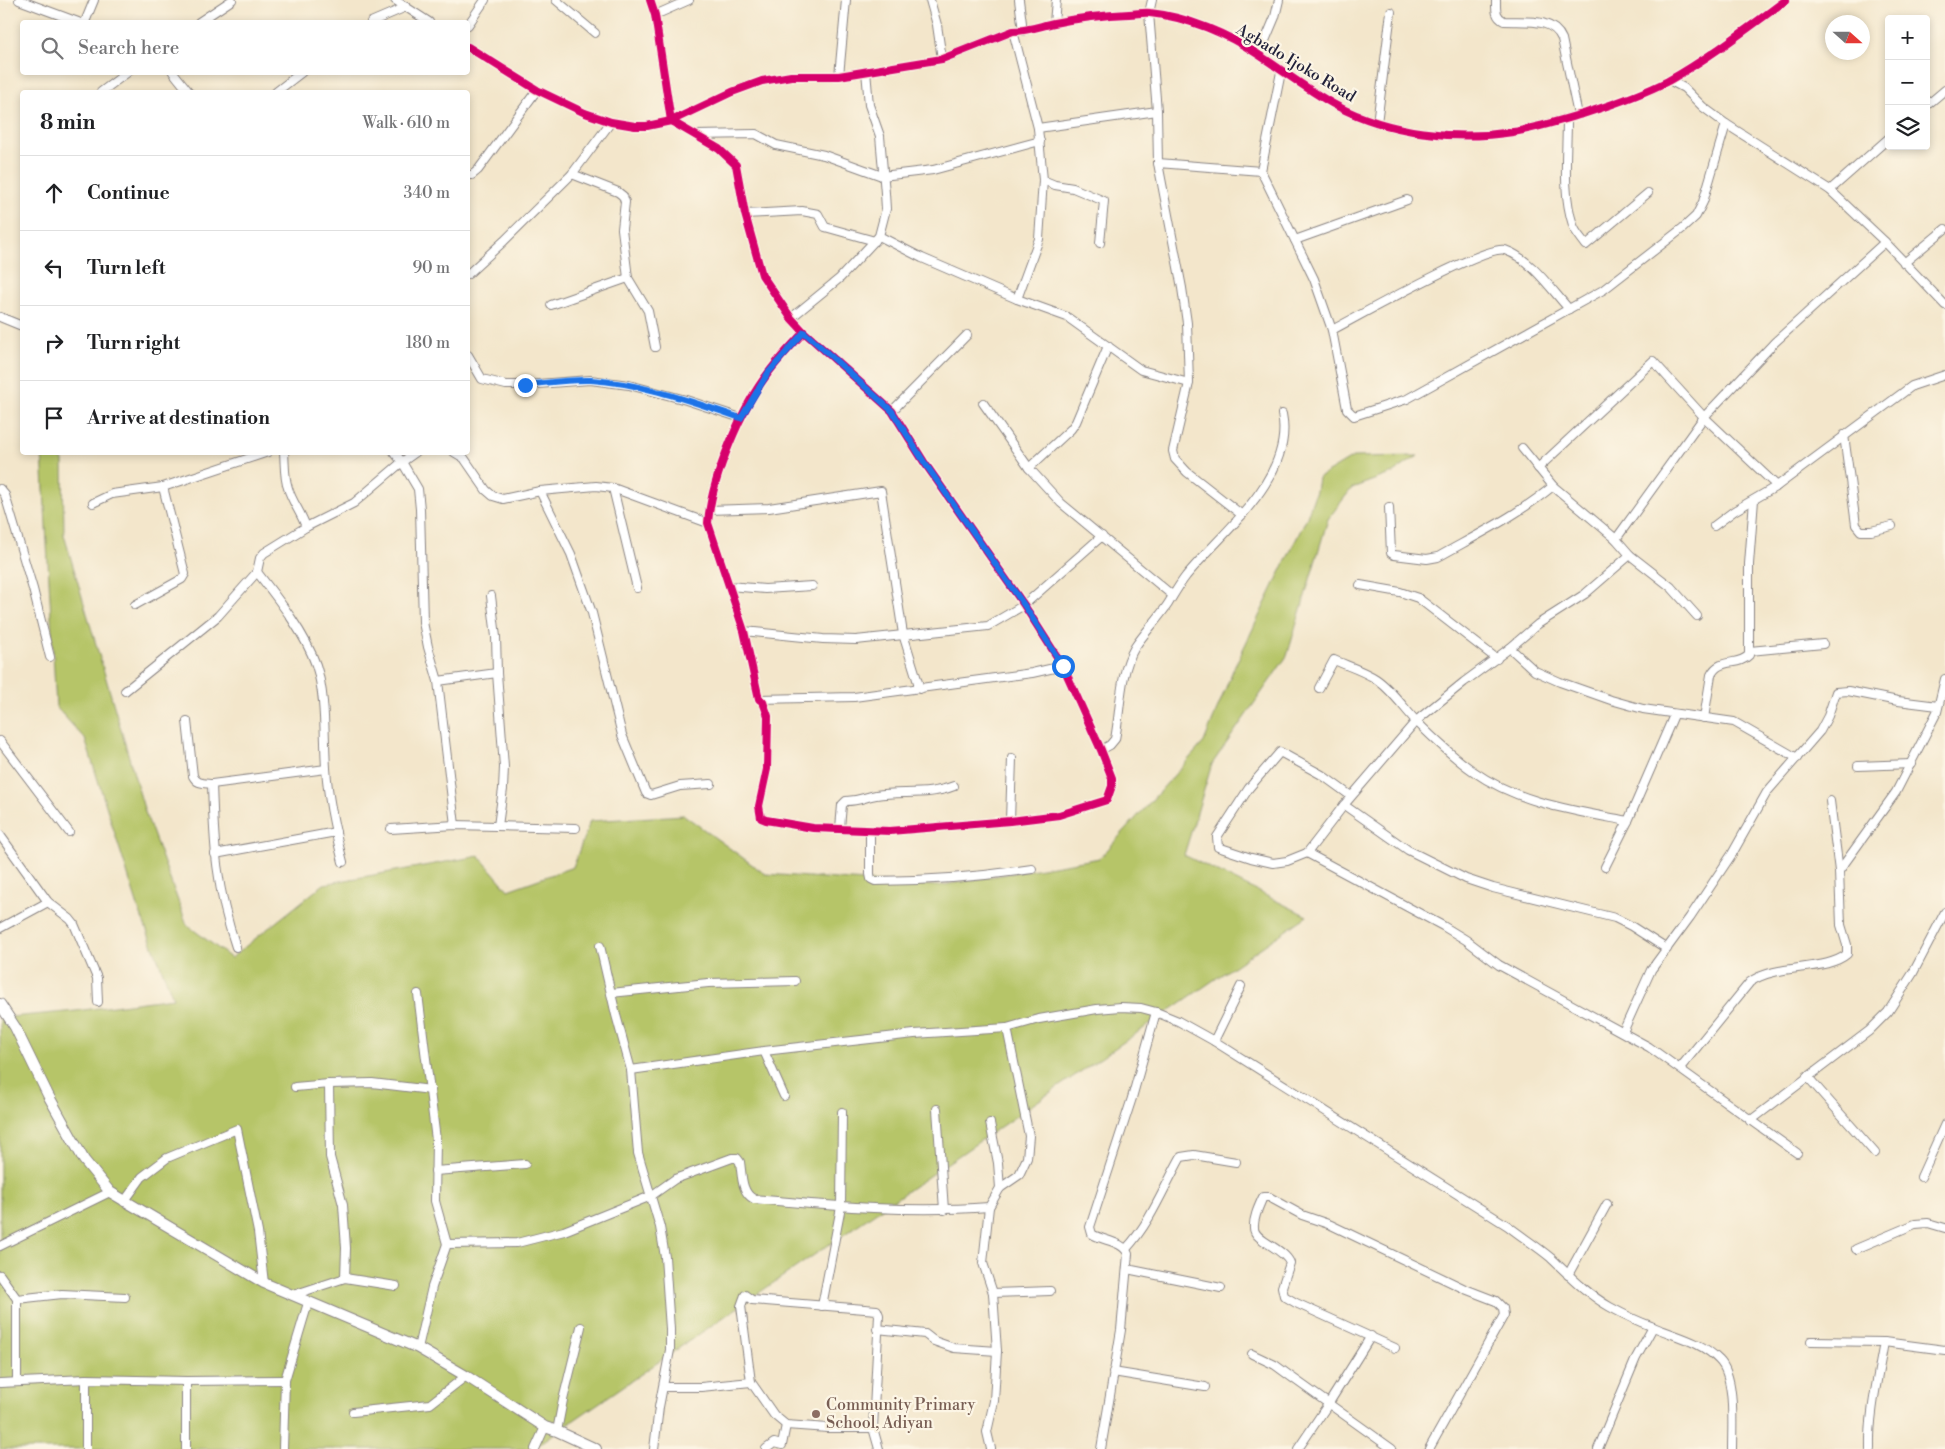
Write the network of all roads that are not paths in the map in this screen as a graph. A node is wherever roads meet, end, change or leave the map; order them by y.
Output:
1 (19, 0) edge
2 (94, 0) edge
3 (232, 0) edge
4 (395, 0) edge
5 (485, 0) edge
6 (556, 0) edge
7 (650, 0) edge
8 (689, 0) edge
9 (846, 0) edge
10 (930, 0) edge
11 (1018, 0) edge
12 (1056, 0) edge
13 (1152, 0) edge
14 (1279, 0) edge
15 (1496, 0) edge
16 (1786, 0) edge
17 (406, 7) junction
18 (1391, 12) dead end
19 (1149, 13) junction
20 (654, 15) junction
21 (73, 20) edge
22 (86, 20) edge
23 (202, 20) edge
24 (376, 20) edge
25 (427, 20) edge
26 (470, 22) edge
27 (1054, 23) junction
28 (1013, 31) junction
29 (1023, 31) junction
30 (595, 34) dead end
31 (470, 48) edge
32 (1259, 55) junction
33 (942, 59) junction
34 (866, 71) junction
35 (1281, 72) junction
36 (124, 75) edge
37 (175, 75) edge
38 (298, 75) edge
39 (839, 76) junction
40 (1669, 80) junction
41 (104, 90) edge
42 (187, 90) edge
43 (279, 90) edge
44 (537, 90) junction
45 (1945, 90) edge
46 (1927, 105) edge
47 (1157, 111) junction
48 (1578, 115) junction
49 (1567, 119) junction
50 (671, 121) junction
51 (611, 122) junction
52 (1377, 122) junction
53 (1726, 124) junction
54 (1038, 128) junction
55 (694, 135) junction
56 (1040, 140) junction
57 (1885, 142) edge
58 (1158, 163) junction
59 (1261, 171) junction
60 (572, 174) junction
61 (470, 176) edge
62 (882, 176) junction
63 (1043, 180) junction
64 (1830, 190) junction
65 (1648, 193) dead end
66 (1407, 200) dead end
67 (745, 214) junction
68 (1945, 229) edge
69 (877, 239) junction
70 (1295, 240) junction
71 (1885, 242) junction
72 (1100, 243) dead end
73 (1904, 263) junction
74 (470, 272) edge
75 (628, 278) junction
76 (1017, 299) junction
77 (551, 305) dead end
78 (1945, 305) edge
79 (1570, 309) junction
80 (0, 317) edge
81 (791, 318) junction
82 (20, 325) edge
83 (1332, 330) junction
84 (804, 332) junction
85 (968, 335) dead end
86 (1108, 346) junction
87 (655, 347) dead end
88 (470, 359) edge
89 (1945, 375) edge
90 (1189, 384) junction
91 (983, 404) dead end
92 (892, 411) junction
93 (1282, 414) dead end
94 (741, 418) junction
95 (1704, 418) junction
96 (1844, 435) junction
97 (1522, 448) dead end
98 (259, 455) edge
99 (284, 455) edge
100 (396, 455) edge
101 (412, 455) edge
102 (459, 455) edge
103 (402, 462) junction
104 (1029, 468) junction
105 (1538, 468) junction
106 (1553, 486) junction
107 (1777, 486) junction
108 (163, 487) junction
109 (0, 488) edge
110 (613, 488) junction
111 (540, 491) junction
112 (1754, 500) junction
113 (93, 503) dead end
114 (1389, 507) dead end
115 (709, 510) junction
116 (1242, 515) junction
117 (708, 523) junction
118 (306, 526) junction
119 (1714, 526) dead end
120 (1892, 526) dead end
121 (1102, 536) junction
122 (1616, 539) junction
123 (1630, 555) junction
124 (257, 572) junction
125 (1360, 585) dead end
126 (729, 586) junction
127 (812, 586) dead end
128 (637, 588) dead end
129 (1172, 594) junction
130 (491, 596) dead end
131 (1024, 605) junction
132 (136, 606) dead end
133 (1697, 616) dead end
134 (744, 631) junction
135 (902, 634) junction
136 (1822, 644) dead end
137 (1510, 648) junction
138 (1750, 650) junction
139 (50, 657) dead end
140 (1497, 659) junction
141 (1063, 666) junction
142 (497, 674) junction
143 (1945, 679) edge
144 (438, 681) junction
145 (1319, 688) dead end
146 (920, 689) junction
147 (125, 691) dead end
148 (759, 699) junction
149 (1937, 709) junction
150 (1674, 715) junction
151 (1945, 716) edge
152 (1704, 718) junction
153 (187, 721) dead end
154 (1416, 721) junction
155 (0, 741) edge
156 (1101, 750) junction
157 (1012, 758) dead end
158 (1797, 758) junction
159 (1911, 764) junction
160 (1858, 766) dead end
161 (326, 769) junction
162 (212, 784) junction
163 (711, 784) dead end
164 (954, 786) dead end
165 (1351, 796) junction
166 (1830, 801) dead end
167 (1344, 805) junction
168 (1010, 821) junction
169 (1628, 821) junction
170 (456, 825) junction
171 (498, 826) junction
172 (576, 828) dead end
173 (840, 828) junction
174 (391, 829) dead end
175 (870, 830) junction
176 (69, 832) dead end
177 (336, 832) junction
178 (0, 834) edge
179 (1307, 853) junction
180 (215, 854) junction
181 (343, 862) dead end
182 (1605, 867) dead end
183 (1032, 869) dead end
184 (1839, 871) junction
185 (48, 902) junction
186 (1945, 912) edge
187 (0, 928) edge
188 (600, 946) dead end
189 (236, 947) dead end
190 (1667, 949) junction
191 (795, 980) dead end
192 (1241, 986) dead end
193 (611, 993) junction
194 (418, 994) dead end
195 (98, 1002) dead end
196 (0, 1004) edge
197 (1156, 1012) junction
198 (1007, 1028) junction
199 (1623, 1032) junction
200 (1214, 1041) junction
201 (764, 1051) junction
202 (1680, 1068) junction
203 (631, 1070) junction
204 (1807, 1076) junction
205 (329, 1084) junction
206 (295, 1087) dead end
207 (431, 1090) junction
208 (784, 1096) dead end
209 (937, 1109) dead end
210 (842, 1112) dead end
211 (1750, 1120) junction
212 (990, 1123) dead end
213 (1945, 1124) edge
214 (1797, 1153) dead end
215 (1875, 1153) dead end
216 (1236, 1162) dead end
217 (526, 1164) dead end
218 (435, 1171) junction
219 (1921, 1177) dead end
220 (1000, 1188) junction
221 (110, 1192) junction
222 (651, 1196) junction
223 (124, 1202) junction
224 (1608, 1204) dead end
225 (989, 1206) junction
226 (841, 1207) junction
227 (944, 1210) junction
228 (1945, 1228) edge
229 (447, 1244) junction
230 (0, 1246) edge
231 (1856, 1248) dead end
232 (1126, 1249) junction
233 (1127, 1269) junction
234 (0, 1275) edge
235 (1568, 1275) junction
236 (345, 1278) junction
237 (264, 1284) junction
238 (396, 1286) dead end
239 (1221, 1288) dead end
240 (1050, 1291) dead end
241 (993, 1294) junction
242 (293, 1295) junction
243 (124, 1297) dead end
244 (17, 1299) junction
245 (308, 1303) junction
246 (822, 1306) junction
247 (581, 1327) dead end
248 (1653, 1327) junction
249 (877, 1329) junction
250 (1371, 1336) junction
251 (1811, 1341) dead end
252 (1884, 1342) junction
253 (418, 1348) junction
254 (1395, 1348) dead end
255 (1945, 1350) edge
256 (997, 1351) junction
257 (1252, 1354) dead end
258 (1113, 1372) junction
259 (466, 1376) junction
260 (86, 1379) junction
261 (285, 1380) junction
262 (186, 1381) junction
263 (17, 1382) junction
264 (751, 1382) junction
265 (0, 1383) edge
266 (664, 1387) junction
267 (1205, 1387) dead end
268 (1329, 1403) junction
269 (353, 1412) dead end
270 (786, 1424) junction
271 (545, 1427) junction
272 (873, 1428) junction
273 (557, 1431) junction
274 (86, 1449) edge
275 (186, 1449) edge
276 (284, 1449) edge
277 (535, 1449) edge
278 (596, 1449) edge
279 (654, 1449) edge
280 (766, 1449) edge
281 (879, 1449) edge
282 (991, 1449) edge
283 (1101, 1449) edge
284 (1298, 1449) edge
285 (1392, 1449) edge
286 (1429, 1449) edge
287 (1598, 1449) edge
288 (1732, 1449) edge
289 (1870, 1449) edge

1 - 21 street
2 - 22 street
3 - 23 street
4 - 17 street
5 - 26 street
6 - 30 street
7 - 20 street
8 - 20 street
9 - 39 street
10 - 33 street
11 - 29 street
12 - 27 street
13 - 19 street
14 - 32 street
15 - 48 street
16 - 40 street, Agbado Ijoko Road
17 - 24 street
17 - 25 street
18 - 52 street
19 - 27 street, Agbado Ijoko Road
19 - 32 street, Agbado Ijoko Road
19 - 47 street
20 - 50 street
27 - 29 street, Agbado Ijoko Road
28 - 29 street, Agbado Ijoko Road
28 - 33 street, Agbado Ijoko Road
28 - 54 street
31 - 44 street, Agbado Ijoko Road
32 - 35 street, Agbado Ijoko Road
33 - 34 street, Agbado Ijoko Road
34 - 39 street, Agbado Ijoko Road
34 - 62 street
35 - 52 street, Agbado Ijoko Road
35 - 59 street
36 - 41 street
37 - 42 street
38 - 43 street
39 - 50 street, Agbado Ijoko Road
40 - 48 street, Agbado Ijoko Road
40 - 53 street
44 - 51 street, Agbado Ijoko Road
44 - 61 street
45 - 46 street
47 - 54 street
47 - 58 street
48 - 49 street, Agbado Ijoko Road
49 - 52 street, Agbado Ijoko Road
49 - 65 street
50 - 51 street, Agbado Ijoko Road
50 - 55 street
51 - 60 street
53 - 64 street
53 - 79 street
54 - 56 street
55 - 62 street
55 - 67 street
56 - 62 street
56 - 63 street
57 - 64 street
58 - 59 street
58 - 90 street
59 - 70 street
60 - 74 street
60 - 75 street
62 - 69 street
63 - 72 street
63 - 76 street
64 - 71 street
66 - 70 street
67 - 69 street
67 - 81 street
68 - 73 street
69 - 76 street
69 - 81 street
70 - 83 street
71 - 73 street
71 - 95 street
73 - 78 street
75 - 77 street
75 - 87 street
76 - 86 street
79 - 83 street
79 - 83 street
80 - 82 street
81 - 84 street
84 - 92 street
84 - 94 street
85 - 92 street
86 - 90 street
86 - 104 street
88 - 94 street
89 - 96 street
90 - 116 street
91 - 104 street
92 - 131 street
93 - 116 street
94 - 115 street
95 - 105 street
95 - 107 street
95 - 122 street
96 - 107 street
96 - 120 street
97 - 105 street
98 - 108 street
99 - 118 street
100 - 103 street
101 - 103 street
102 - 111 street
103 - 118 street
103 - 144 street
104 - 121 street
105 - 106 street
106 - 114 street
106 - 122 street
107 - 112 street
108 - 113 street
108 - 132 street
109 - 139 street
110 - 111 street
110 - 117 street
110 - 128 street
111 - 163 street
112 - 119 street
112 - 138 street
115 - 117 street
115 - 135 street
116 - 129 street
117 - 126 street
118 - 124 street
121 - 129 street
121 - 131 street
122 - 123 street
123 - 133 street
123 - 137 street
124 - 147 street
124 - 161 street
125 - 140 street
126 - 127 street
126 - 134 street
129 - 156 street
130 - 142 street
131 - 135 street
131 - 141 street
134 - 135 street
134 - 148 street
135 - 146 street
136 - 138 street
137 - 140 street
137 - 150 street
138 - 152 street
140 - 154 street
141 - 146 street
141 - 156 street
142 - 144 street
142 - 171 street
143 - 149 street
144 - 170 street
145 - 154 street
146 - 148 street
148 - 173 street
149 - 151 street
149 - 158 street
149 - 159 street
150 - 152 street
150 - 169 street
152 - 158 street
153 - 162 street
154 - 165 street
154 - 169 street
155 - 176 street
156 - 168 street
157 - 168 street
158 - 190 street
159 - 160 street
159 - 184 street
161 - 162 street
161 - 177 street
162 - 180 street
164 - 173 street
165 - 167 street
165 - 179 street
166 - 184 street
167 - 179 street
167 - 190 street
168 - 175 street
169 - 182 street
170 - 171 street
170 - 174 street
171 - 172 street
173 - 175 street
175 - 183 street
177 - 180 street
177 - 181 street
178 - 185 street
179 - 199 street
180 - 189 street
184 - 202 street
185 - 187 street
185 - 195 street
186 - 204 street
188 - 193 street
190 - 199 street
191 - 193 street
192 - 200 street
193 - 203 street
194 - 207 street
196 - 221 main road
197 - 198 street
197 - 200 street
197 - 232 street
198 - 201 street
198 - 220 street
199 - 202 street
200 - 235 street
201 - 203 street
201 - 208 street
202 - 211 street
203 - 222 street
204 - 211 street
204 - 215 street
205 - 206 street
205 - 207 street
205 - 236 street
207 - 218 street
209 - 227 street
210 - 226 street
211 - 214 street
212 - 220 street
213 - 219 street
216 - 232 street
217 - 218 street
218 - 229 street
220 - 225 street
221 - 223 main road
221 - 230 street
222 - 226 street
222 - 229 street
222 - 266 street
223 - 237 main road
223 - 237 street
224 - 235 street
225 - 227 street
225 - 241 street
226 - 227 street
226 - 246 street
228 - 231 street
229 - 253 street
232 - 233 street
233 - 239 street
233 - 258 street
234 - 244 street
235 - 248 street
236 - 238 street
236 - 242 street
237 - 242 main road
240 - 241 street
241 - 256 street
242 - 245 main road
243 - 244 street
244 - 263 street
245 - 253 main road
245 - 261 street
246 - 249 street
246 - 264 street
247 - 273 street
248 - 287 street
248 - 288 street
249 - 256 street
249 - 272 street
250 - 254 street
250 - 268 street
250 - 286 street
251 - 252 street
252 - 255 street
252 - 289 street
253 - 259 main road
256 - 282 street
257 - 268 street
258 - 267 street
258 - 283 street
259 - 269 street
259 - 271 main road
260 - 262 street
260 - 263 street
260 - 274 street
261 - 262 street
261 - 276 street
262 - 275 street
263 - 265 street
264 - 266 street
264 - 270 street
266 - 279 street
268 - 284 street
268 - 285 street
270 - 272 street
270 - 280 street
271 - 273 main road
271 - 277 street
272 - 281 street
273 - 278 main road

